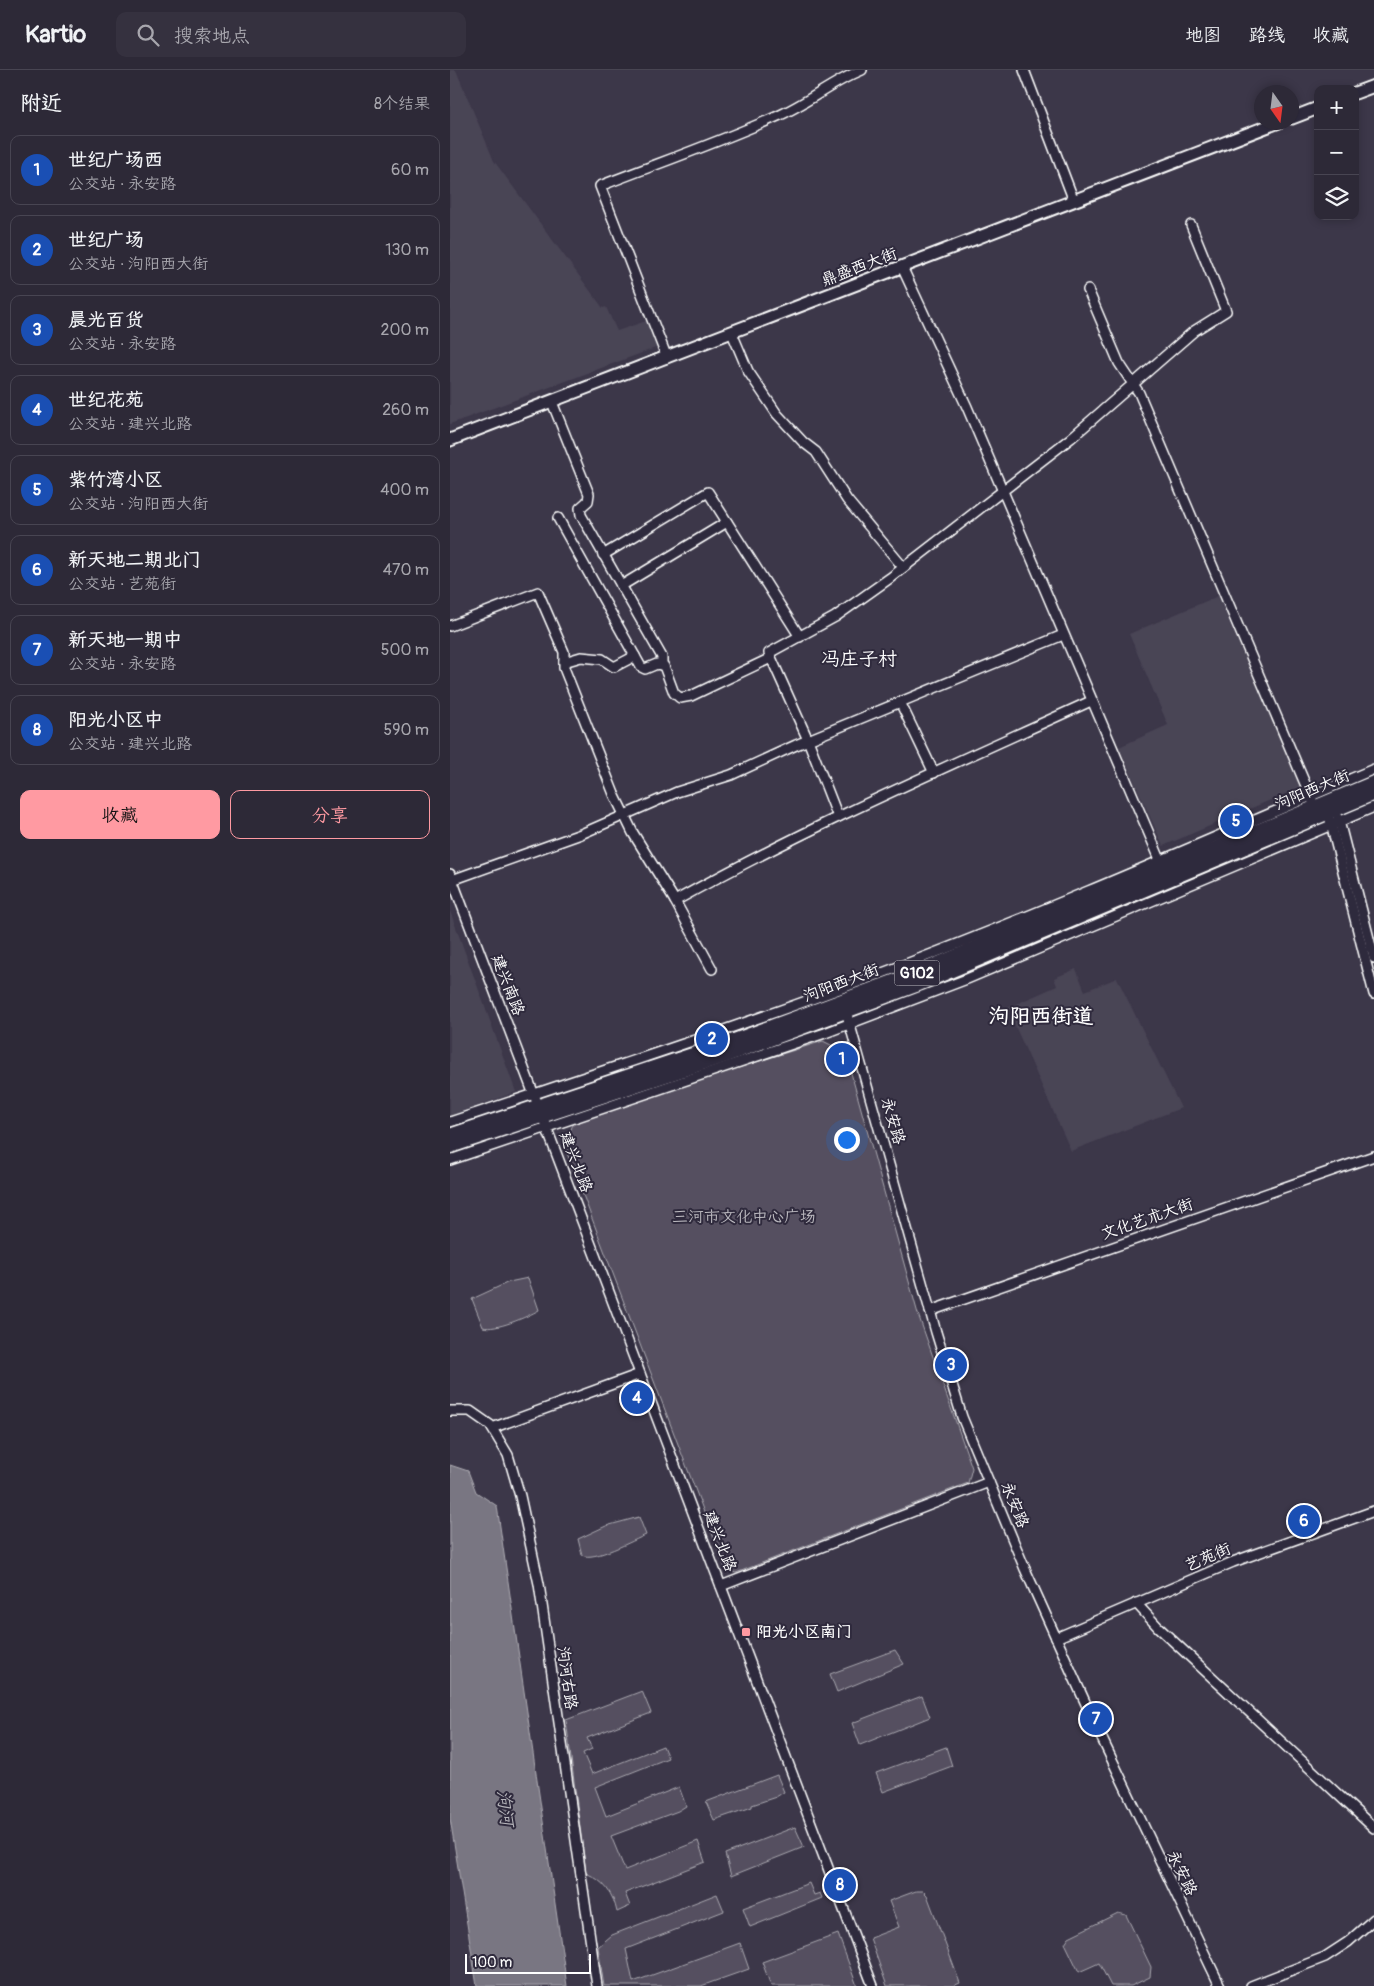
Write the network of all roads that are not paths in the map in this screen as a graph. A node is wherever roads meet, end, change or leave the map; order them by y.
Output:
1 (862, 70) edge
2 (1024, 70) edge
3 (1374, 86) edge
4 (1359, 92) edge
5 (1314, 110) edge
6 (1299, 115) edge
7 (1258, 130) edge
8 (1074, 201) junction
9 (1191, 225) dead end
10 (902, 268) junction
11 (1088, 290) dead end
12 (732, 333) junction
13 (667, 358) junction
14 (1133, 384) junction
15 (552, 402) junction
16 (450, 440) edge
17 (1002, 491) junction
18 (558, 518) dead end
19 (727, 522) junction
20 (603, 555) junction
21 (903, 567) junction
22 (621, 586) junction
23 (450, 626) edge
24 (1063, 635) junction
25 (800, 637) junction
26 (635, 656) junction
27 (771, 658) junction
28 (564, 662) junction
29 (662, 665) junction
30 (1091, 701) junction
31 (900, 702) junction
32 (808, 740) junction
33 (1374, 769) edge
34 (934, 773) junction
35 (1374, 782) edge
36 (1374, 794) edge
37 (1374, 807) edge
38 (1328, 809) junction
39 (624, 815) junction
40 (838, 817) junction
41 (1162, 865) junction
42 (451, 877) edge
43 (675, 901) junction
44 (1374, 958) edge
45 (712, 969) dead end
46 (1374, 994) edge
47 (848, 1017) junction
48 (540, 1111) junction
49 (450, 1122) edge
50 (450, 1136) edge
51 (450, 1146) edge
52 (1374, 1156) edge
53 (450, 1160) edge
54 (930, 1311) junction
55 (640, 1374) junction
56 (450, 1411) edge
57 (492, 1428) junction
58 (989, 1482) junction
59 (1374, 1512) edge
60 (721, 1586) junction
61 (1136, 1603) junction
62 (1056, 1638) junction
63 (1374, 1828) edge
64 (1374, 1919) edge
65 (597, 1986) edge
66 (873, 1986) edge
67 (1220, 1986) edge
68 (1251, 1986) edge

1 - 13 street
2 - 8 street
3 - 4 main road
5 - 6 main road
7 - 8 main road, 鼎盛西大街
8 - 10 main road, 鼎盛西大街
9 - 14 street
10 - 12 main road, 鼎盛西大街
10 - 17 street
11 - 14 street
12 - 13 main road, 鼎盛西大街
12 - 21 street
13 - 15 main road, 鼎盛西大街
14 - 17 street
14 - 38 street
15 - 16 main road, 鼎盛西大街
15 - 20 street
17 - 21 street
17 - 24 street
18 - 26 street
19 - 20 street
19 - 22 street
19 - 25 street
20 - 22 street
21 - 25 street
22 - 29 street
23 - 28 street
24 - 30 street
24 - 31 street
25 - 27 street
26 - 28 street
26 - 29 street
27 - 29 street
27 - 32 street
28 - 39 street
30 - 34 street
30 - 41 street
31 - 32 street
31 - 34 street
32 - 39 street
32 - 40 street
33 - 38 street
34 - 40 street
35 - 38 highway, 泃阳西大街 / G102
36 - 38 highway, 泃阳西大街 / G102
37 - 38 street
38 - 41 highway, 泃阳西大街 / G102
38 - 44 street
38 - 46 street
38 - 47 highway, 泃阳西大街 / G102
39 - 42 street
39 - 43 street
40 - 43 street
41 - 48 highway, 泃阳西大街 / G102
42 - 48 street, 建兴南路
43 - 45 street
47 - 48 highway, 泃阳西大街 / G102
47 - 54 street, 永安路
48 - 49 street
48 - 50 highway, 泃阳西大街 / G102
48 - 51 highway, 泃阳西大街 / G102
48 - 53 street
48 - 55 street, 建兴北路
52 - 54 street, 文化艺术大街
54 - 58 street, 永安路
55 - 57 street
55 - 60 street, 建兴北路
56 - 57 street, 泃河右路
57 - 65 street, 泃河右路
58 - 60 street
58 - 62 street, 永安路
59 - 61 street, 艺苑街
60 - 66 street, 建兴北路
61 - 62 street, 艺苑街
61 - 63 street
62 - 67 street, 永安路
64 - 68 street

